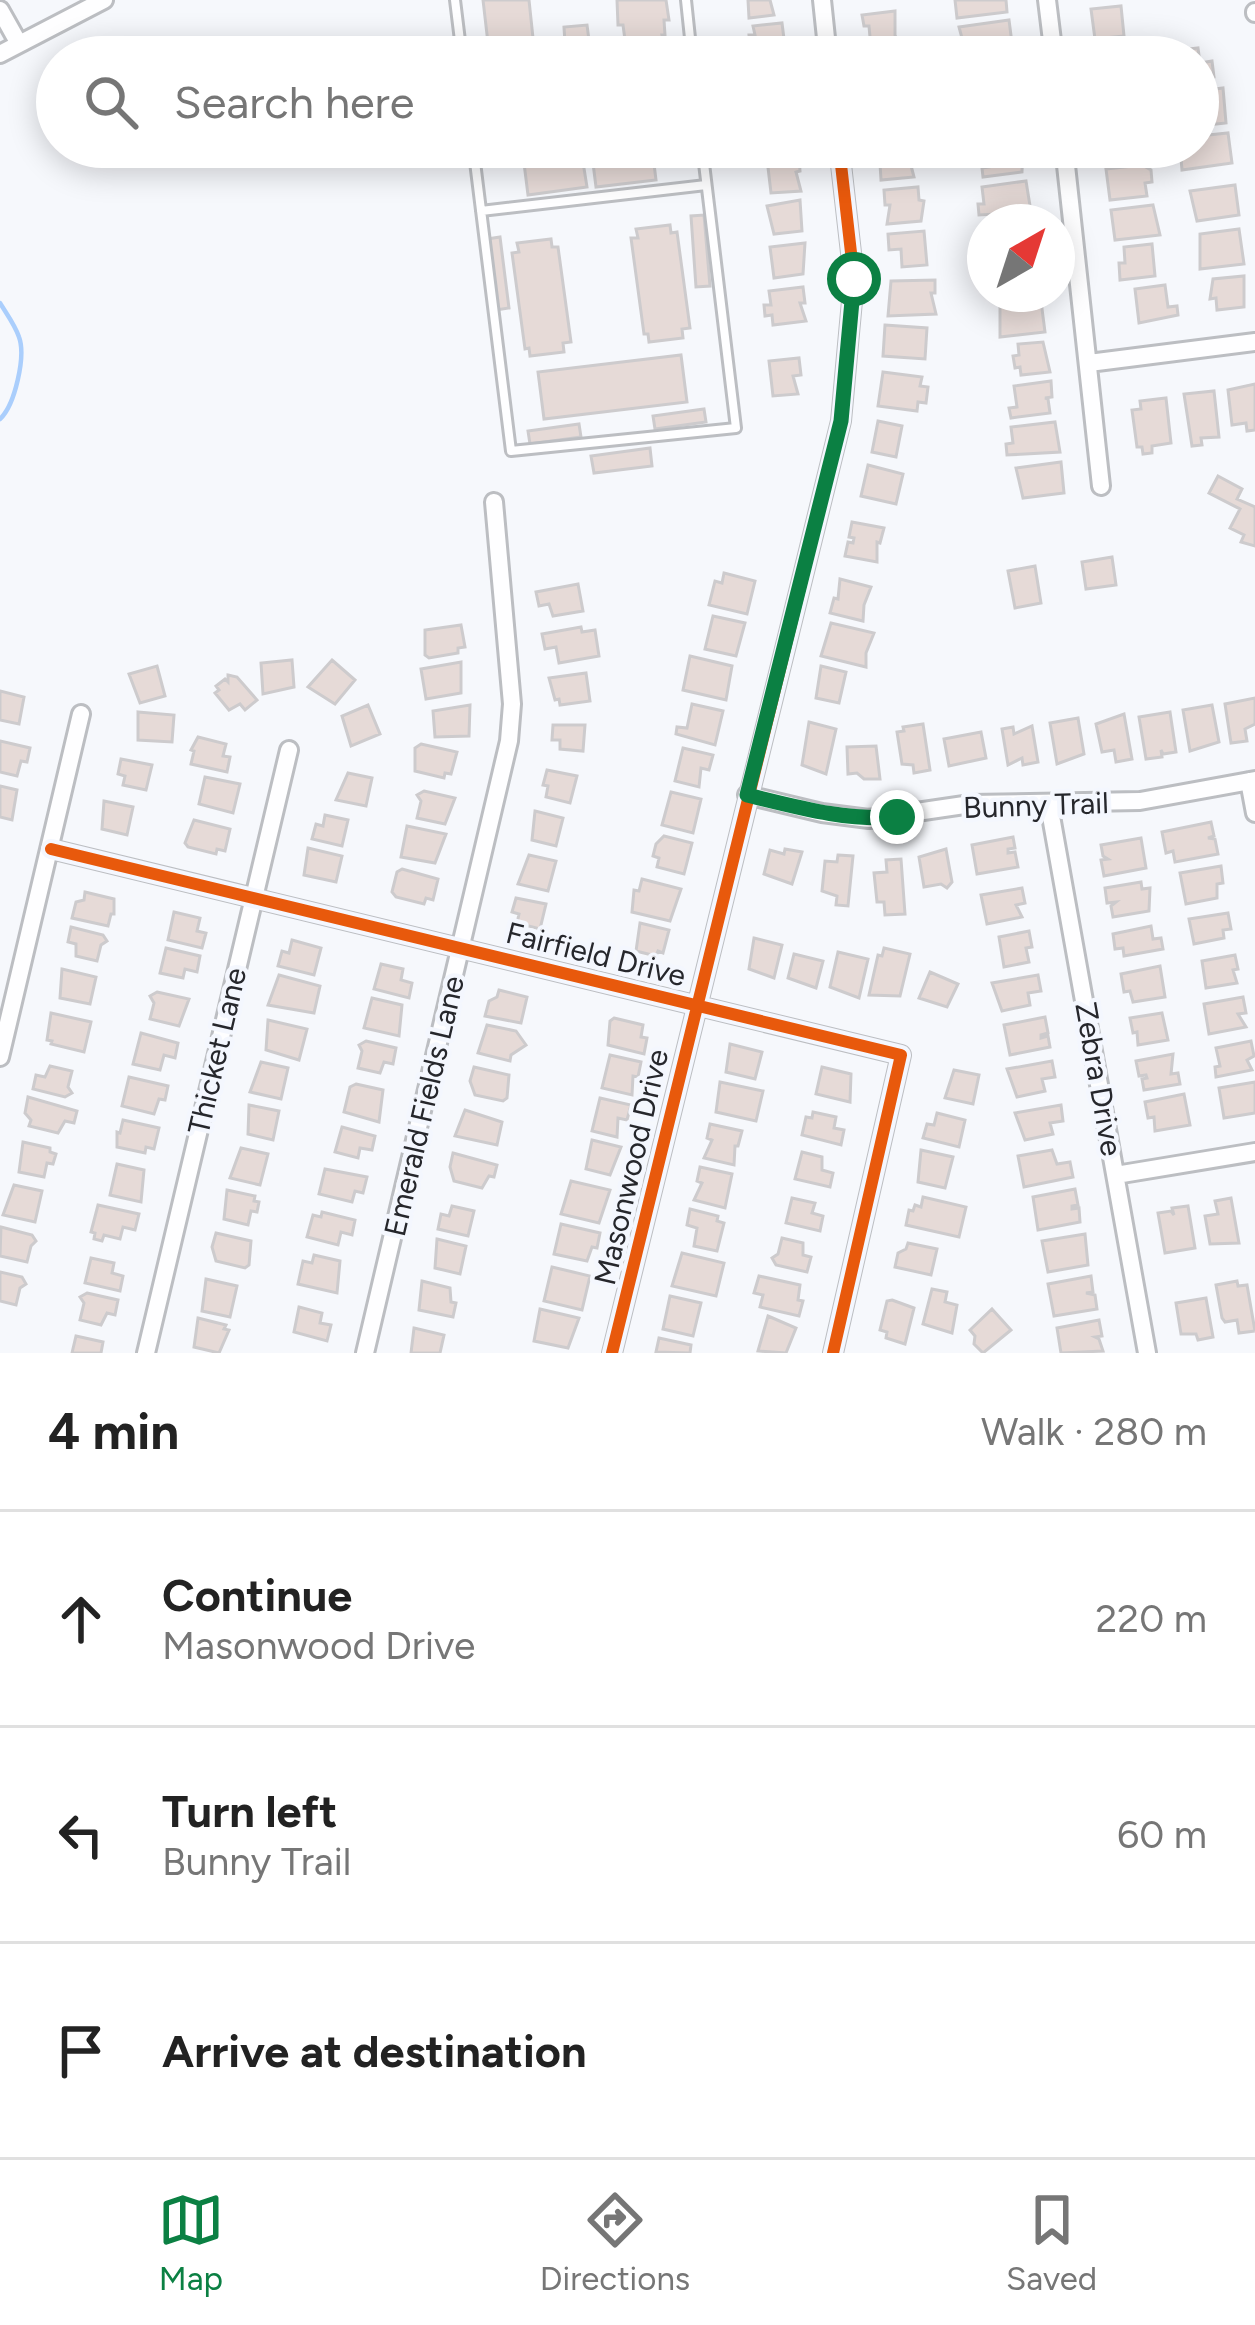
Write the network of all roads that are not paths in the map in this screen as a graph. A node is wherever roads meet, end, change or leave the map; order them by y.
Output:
1 (455, 0) edge
2 (686, 0) edge
3 (822, 0) edge
4 (1047, 0) edge
5 (101, 1) edge
6 (0, 10) edge
7 (459, 36) edge
8 (690, 36) edge
9 (826, 36) edge
10 (1051, 36) edge
11 (18, 42) junction
12 (0, 54) edge
13 (475, 168) edge
14 (704, 168) edge
15 (841, 168) edge
16 (1066, 168) edge
17 (706, 185) junction
18 (481, 211) junction
19 (1255, 342) edge
20 (1089, 363) junction
21 (1101, 486) dead end
22 (494, 502) dead end
23 (82, 714) dead end
24 (289, 749) dead end
25 (1252, 781) edge
26 (747, 795) junction
27 (1049, 805) junction
28 (1255, 814) edge
29 (51, 849) junction
30 (253, 900) junction
31 (462, 946) junction
32 (695, 1003) junction
33 (0, 1058) edge
34 (1255, 1152) edge
35 (1116, 1175) junction
36 (146, 1353) edge
37 (365, 1353) edge
38 (612, 1353) edge
39 (833, 1353) edge
40 (1147, 1353) edge

1 - 7 lane
2 - 8 lane
3 - 9 street
4 - 10 street
5 - 11 street
6 - 11 street
11 - 12 street
13 - 18 lane
14 - 17 lane
15 - 26 street, Masonwood Drive
16 - 20 street
17 - 18 lane
17 - 18 lane
19 - 20 street
20 - 21 street
22 - 31 street, Emerald Fields Lane
23 - 29 street
24 - 30 street, Thicket Lane
25 - 27 street, Bunny Trail
25 - 28 street
26 - 27 street, Bunny Trail
26 - 32 street, Masonwood Drive
27 - 35 street, Zebra Drive
29 - 30 street, Fairfield Drive
29 - 33 street
30 - 31 street, Fairfield Drive
30 - 36 street, Thicket Lane
31 - 32 street, Fairfield Drive
31 - 37 street, Emerald Fields Lane
32 - 38 street, Masonwood Drive
32 - 39 street, Fairfield Drive
34 - 35 street
35 - 40 street, Zebra Drive

